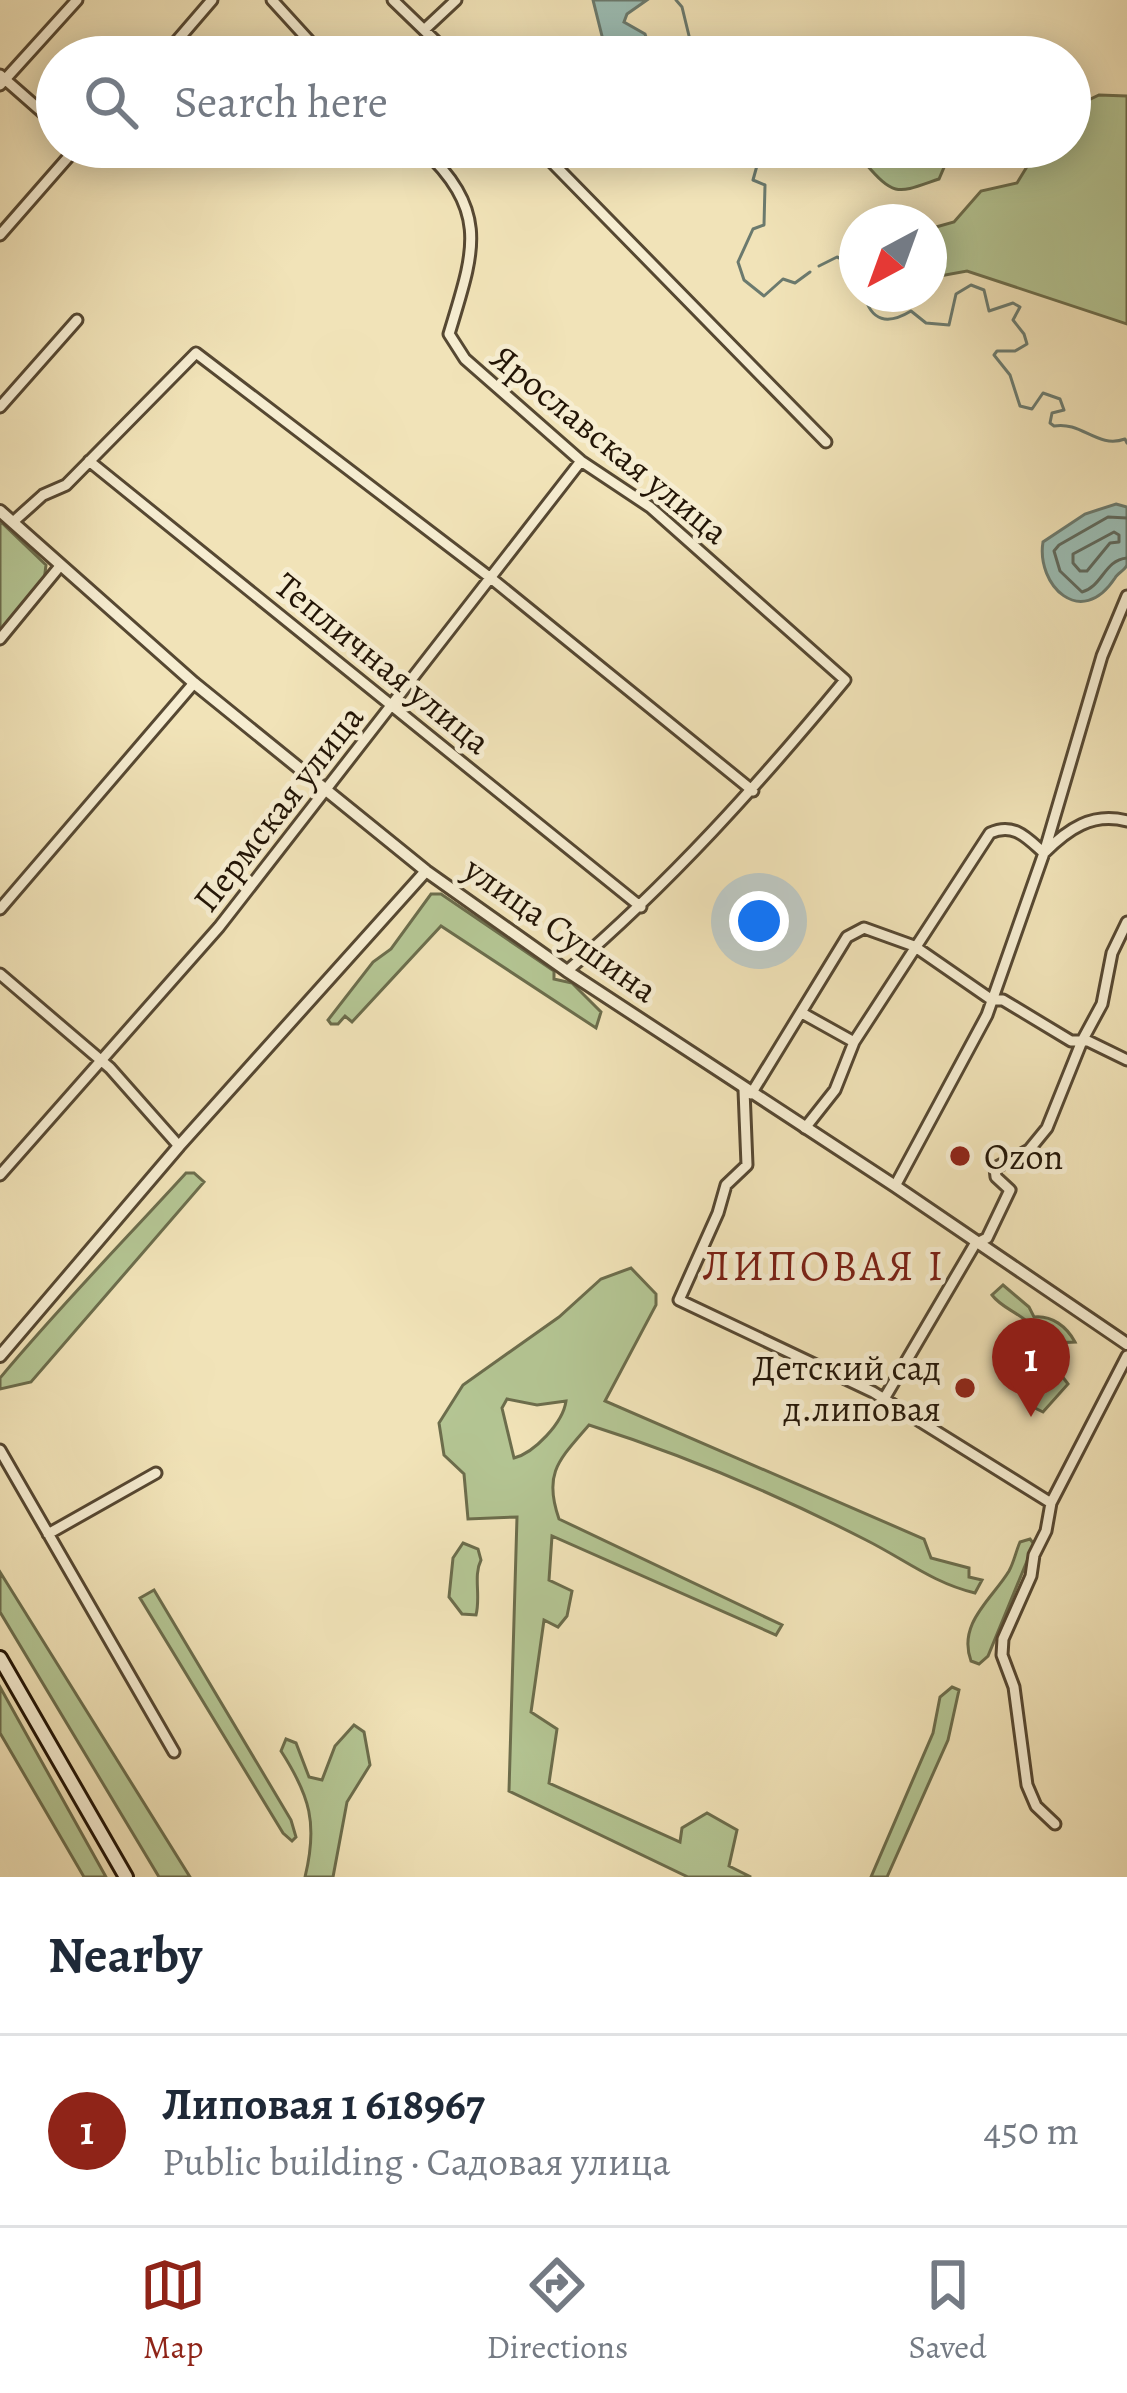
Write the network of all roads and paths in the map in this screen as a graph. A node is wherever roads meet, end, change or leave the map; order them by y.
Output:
1 (76, 0) edge
2 (212, 0) edge
3 (272, 0) edge
4 (393, 0) edge
5 (456, 0) edge
6 (424, 30) junction
7 (43, 36) edge
8 (181, 36) edge
9 (305, 36) edge
10 (430, 36) edge
11 (36, 43) edge
12 (2, 80) edge
13 (36, 108) edge
14 (59, 168) edge
15 (443, 168) edge
16 (558, 168) edge
17 (0, 235) edge
18 (77, 320) dead end
19 (0, 406) edge
20 (826, 442) dead end
21 (89, 461) junction
22 (581, 461) junction
23 (0, 511) edge
24 (13, 523) junction
25 (60, 566) junction
26 (492, 579) junction
27 (1127, 596) edge
28 (0, 639) edge
29 (194, 683) junction
30 (393, 705) junction
31 (325, 790) junction
32 (753, 791) junction
33 (1126, 823) edge
34 (1044, 853) junction
35 (425, 871) junction
36 (641, 908) junction
37 (0, 909) edge
38 (1127, 922) edge
39 (914, 946) junction
40 (567, 971) junction
41 (0, 974) edge
42 (992, 1000) junction
43 (802, 1013) junction
44 (1082, 1041) junction
45 (854, 1042) junction
46 (1127, 1060) edge
47 (102, 1061) junction
48 (747, 1092) junction
49 (805, 1128) junction
50 (179, 1146) junction
51 (0, 1175) edge
52 (895, 1186) junction
53 (975, 1244) junction
54 (1127, 1345) edge
55 (0, 1356) edge
56 (1127, 1356) edge
57 (1125, 1370) edge
58 (884, 1400) junction
59 (0, 1450) edge
60 (156, 1473) dead end
61 (1052, 1503) junction
62 (48, 1534) junction
63 (0, 1658) edge
64 (174, 1752) dead end
65 (1055, 1824) dead end
66 (125, 1877) edge

1 - 7 street
2 - 8 street
3 - 9 street
4 - 6 street
5 - 6 street
6 - 10 street
11 - 12 street
12 - 13 street
14 - 17 street
15 - 22 street, Ярославская улица
16 - 20 street
18 - 19 street
21 - 24 street
21 - 26 street
21 - 30 street, Тепличная улица
22 - 26 street, Пермская улица
22 - 32 street, Ярославская улица
23 - 24 street, улица Сушина
24 - 25 street, улица Сушина
25 - 28 street
25 - 29 street, улица Сушина
26 - 30 street, Пермская улица
26 - 32 street
27 - 34 street
29 - 31 street, улица Сушина
29 - 37 street
30 - 31 street, Пермская улица
30 - 36 street, Тепличная улица
31 - 35 street, улица Сушина
31 - 47 street, Пермская улица
32 - 36 street
33 - 34 street
34 - 39 street
34 - 42 street
35 - 40 street, улица Сушина
35 - 50 street
36 - 40 street
38 - 44 street
39 - 42 street
39 - 43 street
39 - 45 street
40 - 48 street, улица Сушина
41 - 47 street
42 - 44 street
42 - 52 street
43 - 45 street
43 - 48 street
44 - 46 street
44 - 53 street
45 - 49 street
47 - 50 street
47 - 51 street, Пермская улица
48 - 49 street, улица Сушина
48 - 58 street
49 - 52 street, улица Сушина
50 - 55 street
52 - 53 street, улица Сушина
53 - 54 street, улица Сушина
53 - 58 street
56 - 57 street
57 - 61 street
58 - 61 street
59 - 62 street
60 - 62 street
61 - 65 street
62 - 64 street
63 - 66 main road

